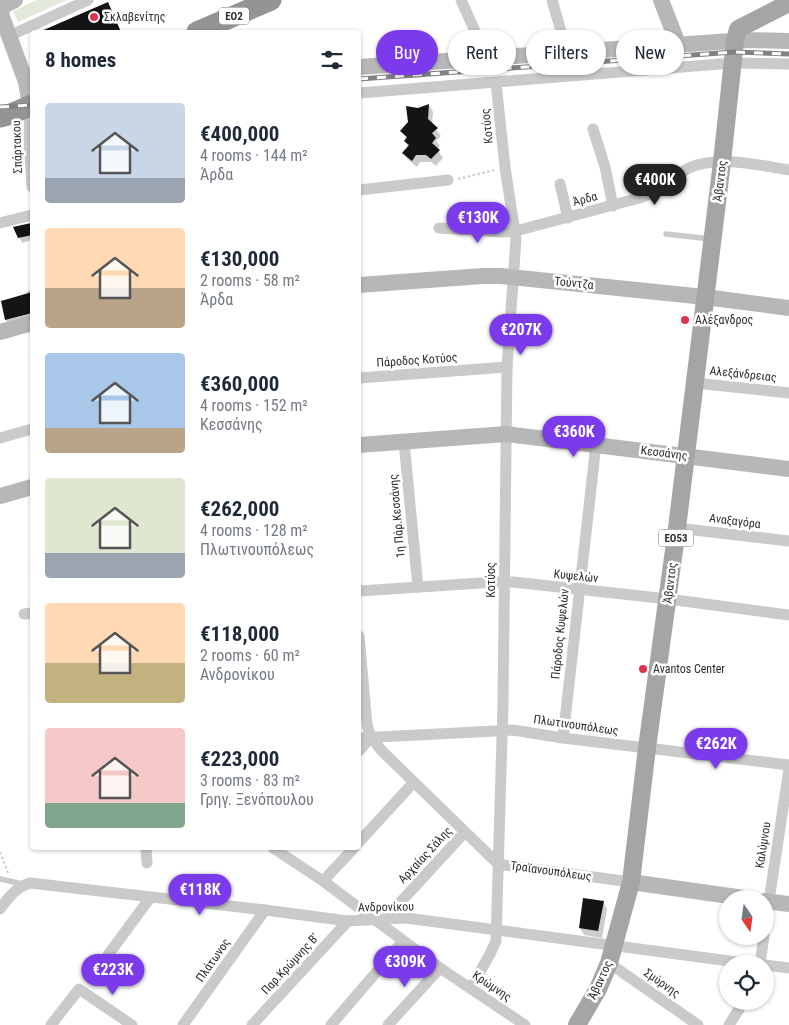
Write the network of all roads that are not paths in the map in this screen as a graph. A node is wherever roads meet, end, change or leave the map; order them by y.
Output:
1 (15, 0) edge
2 (88, 0) edge
3 (270, 0) edge
4 (461, 0) edge
5 (552, 0) edge
6 (661, 0) edge
7 (789, 3) edge
8 (202, 30) edge
9 (474, 30) edge
10 (561, 30) edge
11 (673, 30) edge
12 (9, 36) junction
13 (735, 41) junction
14 (789, 41) edge
15 (684, 44) edge
16 (448, 61) edge
17 (733, 63) junction
18 (789, 64) edge
19 (361, 68) edge
20 (496, 82) junction
21 (361, 93) edge
22 (19, 116) edge
23 (593, 130) dead end
24 (722, 162) junction
25 (789, 170) edge
26 (30, 177) edge
27 (448, 180) road end
28 (560, 184) dead end
29 (361, 190) edge
30 (613, 206) junction
31 (30, 216) edge
32 (568, 218) junction
33 (0, 223) edge
34 (439, 228) dead end
35 (516, 231) junction
36 (666, 234) dead end
37 (713, 239) junction
38 (512, 277) junction
39 (361, 285) edge
40 (705, 297) junction
41 (789, 308) edge
42 (30, 324) edge
43 (0, 332) edge
44 (507, 367) junction
45 (361, 378) edge
46 (694, 383) junction
47 (789, 393) edge
48 (30, 430) edge
49 (506, 434) junction
50 (0, 438) edge
51 (404, 442) junction
52 (596, 444) junction
53 (361, 445) edge
54 (686, 455) junction
55 (789, 469) edge
56 (30, 488) edge
57 (0, 496) edge
58 (677, 528) junction
59 (789, 541) edge
60 (504, 582) junction
61 (418, 587) junction
62 (579, 590) junction
63 (361, 591) edge
64 (668, 599) junction
65 (789, 615) edge
66 (361, 658) edge
67 (503, 730) junction
68 (365, 738) edge
69 (562, 738) junction
70 (647, 748) junction
71 (789, 767) edge
72 (414, 782) junction
73 (465, 832) junction
74 (361, 840) edge
75 (146, 850) edge
76 (279, 850) edge
77 (352, 850) edge
78 (497, 862) junction
79 (147, 863) dead end
80 (0, 878) edge
81 (323, 881) junction
82 (631, 882) junction
83 (19, 884) junction
84 (769, 890) edge
85 (719, 894) edge
86 (150, 898) junction
87 (774, 902) edge
88 (789, 904) edge
89 (0, 909) edge
90 (265, 910) junction
91 (380, 920) junction
92 (348, 921) junction
93 (496, 929) junction
94 (403, 941) junction
95 (108, 955) dead end
96 (612, 955) junction
97 (719, 962) edge
98 (774, 966) edge
99 (440, 968) junction
100 (789, 968) edge
101 (471, 988) junction
102 (738, 1010) edge
103 (185, 1024) edge
104 (51, 1025) edge
105 (132, 1025) edge
106 (252, 1025) edge
107 (331, 1025) edge
108 (388, 1025) edge
109 (526, 1025) edge
110 (577, 1025) edge
111 (698, 1025) edge
112 (729, 1025) edge

1 - 12 street
2 - 12 street
3 - 8 highway, ΕΟ2
4 - 9 street
5 - 10 street
6 - 11 street
7 - 13 main road
12 - 22 street
13 - 14 street
13 - 15 street
13 - 17 main road, Άβαντος / ΕΟ53
16 - 19 street
17 - 18 street
17 - 20 street
17 - 24 main road, Άβαντος / ΕΟ53
20 - 21 street
20 - 35 street, Κοτύος
22 - 26 street, Σπάρτακου
23 - 30 street
24 - 25 street, Άρδα
24 - 30 street, Άρδα
24 - 37 main road, Άβαντος / ΕΟ53
27 - 29 street
28 - 32 street
30 - 32 street, Άρδα
31 - 33 street
32 - 35 street, Άρδα
34 - 35 street, Άρδα
35 - 38 street, Κοτύος
36 - 37 lane
37 - 40 main road, Άβαντος / ΕΟ53
38 - 39 street, Τούντζα
38 - 40 street, Τούντζα
38 - 44 street, Κοτύος
40 - 41 street, Τούντζα
40 - 46 main road, Άβαντος / ΕΟ53
42 - 43 street
44 - 45 street, Πάροδος Κοτύος
44 - 49 street, Κοτύος
46 - 47 street, Αλεξάνδρειας
46 - 54 main road, Άβαντος / ΕΟ53
48 - 50 street
49 - 51 street, Κεσσάνης
49 - 52 street, Κεσσάνης
49 - 60 street, Κοτύος
51 - 53 street, Κεσσάνης
51 - 61 street, 1η Πάρ.Κεσσάνης
52 - 54 street, Κεσσάνης
52 - 62 street, Πάροδος Κυψελών
54 - 55 street, Κεσσάνης
54 - 58 main road, Άβαντος / ΕΟ53
56 - 57 street
58 - 59 street, Αναξαγόρα
58 - 64 main road, Άβαντος / ΕΟ53
60 - 61 street, Κυψελών
60 - 62 street, Κυψελών
60 - 67 street, Κοτύος
61 - 63 street, Κυψελών
62 - 64 street, Κυψελών
62 - 69 street, Πάροδος Κυψελών
64 - 65 street, Κυψελών
64 - 70 main road, Άβαντος / ΕΟ53
66 - 68 street
67 - 68 street, Πλωτινουπόλεως
67 - 69 street, Πλωτινουπόλεως
67 - 78 street, Κοτύος
68 - 72 street, Τραϊανουπόλεως
69 - 70 street, Πλωτινουπόλεως
70 - 71 street, Πλωτινουπόλεως
70 - 82 main road, Άβαντος / ΕΟ53
71 - 84 street, Καλύμνου
72 - 73 street, Τραϊανουπόλεως
72 - 74 street
73 - 78 street, Τραϊανουπόλεως
73 - 91 street, Αρχαίας Σάλης
75 - 79 street
76 - 81 street, Κρώμνης
77 - 81 street
78 - 82 street, Τραϊανουπόλεως
78 - 93 street, Κοτύος
80 - 83 lane
81 - 91 street, Κρώμνης
82 - 85 street, Τραϊανουπόλεως
82 - 96 main road, Άβαντος / ΕΟ53
83 - 86 street, Ανδρονίκου
83 - 89 street
86 - 90 street, Ανδρονίκου
86 - 95 street
87 - 88 street
90 - 92 street, Ανδρονίκου
90 - 103 street, Πλάτωνος
91 - 92 street, Ανδρονίκου
91 - 93 street, Ανδρονίκου
91 - 94 street, Κρώμνης
92 - 106 street, Παρ.Κρώμνης Β'
93 - 96 street, Ανδρονίκου
93 - 101 street, Κοτύος
94 - 99 street, Κρώμνης
94 - 107 street
96 - 97 street, Ανδρονίκου
96 - 110 main road, Άβαντος / ΕΟ53
96 - 111 street, Σμύρνης
98 - 100 street
99 - 101 street, Κρώμνης
99 - 108 street
101 - 109 street, Κρώμνης
102 - 112 street
104 - 105 street

